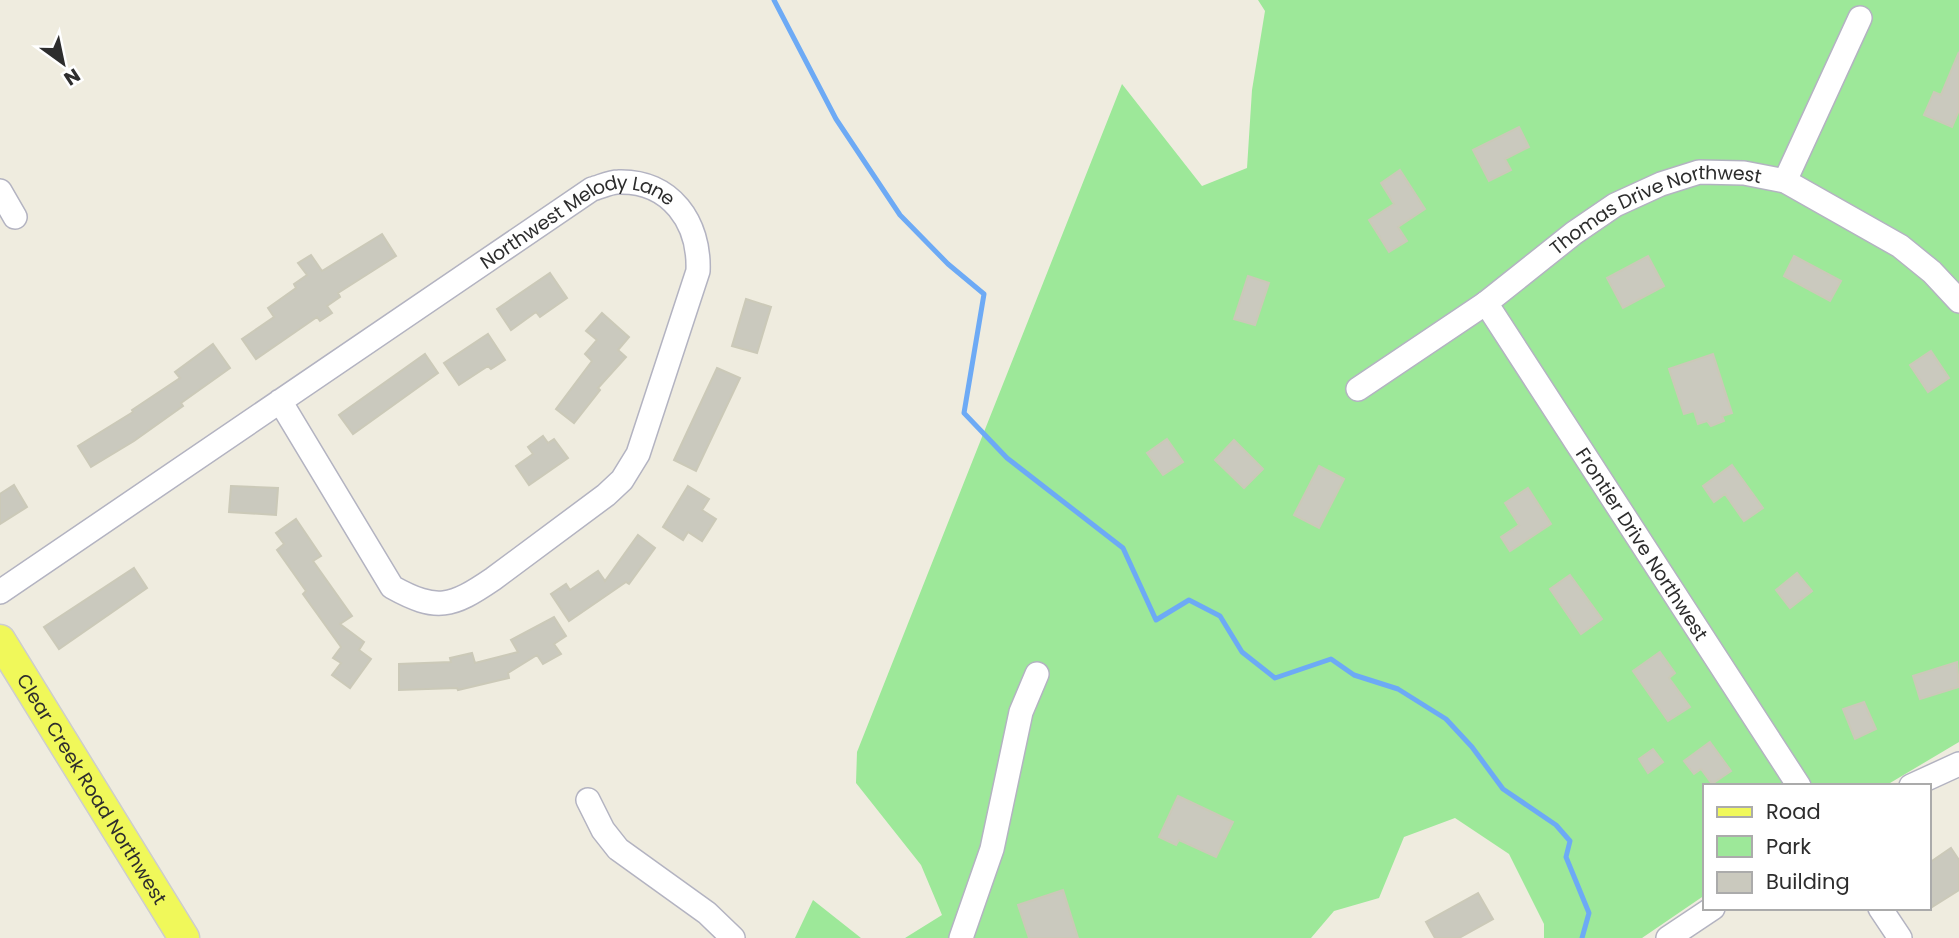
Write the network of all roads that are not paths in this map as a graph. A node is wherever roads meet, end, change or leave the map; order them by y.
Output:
1 (1860, 18) dead end
2 (1785, 181) junction
3 (0, 191) edge
4 (15, 217) dead end
5 (1959, 301) edge
6 (1486, 303) junction
7 (1358, 389) dead end
8 (280, 401) junction
9 (0, 592) edge
10 (0, 640) edge
11 (1037, 674) dead end
12 (1959, 764) edge
13 (1798, 784) edge
14 (1915, 784) edge
15 (588, 800) dead end
16 (1710, 910) edge
17 (1881, 910) edge
18 (184, 938) edge
19 (733, 938) edge
20 (961, 938) edge
21 (1668, 938) edge
22 (1900, 938) edge

1 - 2 street
2 - 5 street, Thomas Drive Northwest
2 - 6 street, Thomas Drive Northwest
3 - 4 street
6 - 7 street, Thomas Drive Northwest
6 - 13 street, Frontier Drive Northwest
8 - 8 street, Northwest Melody Lane
8 - 9 street, Northwest Melody Lane
10 - 18 main road, Clear Creek Road Northwest
11 - 20 street
12 - 14 street
15 - 19 street
16 - 21 street
17 - 22 street

